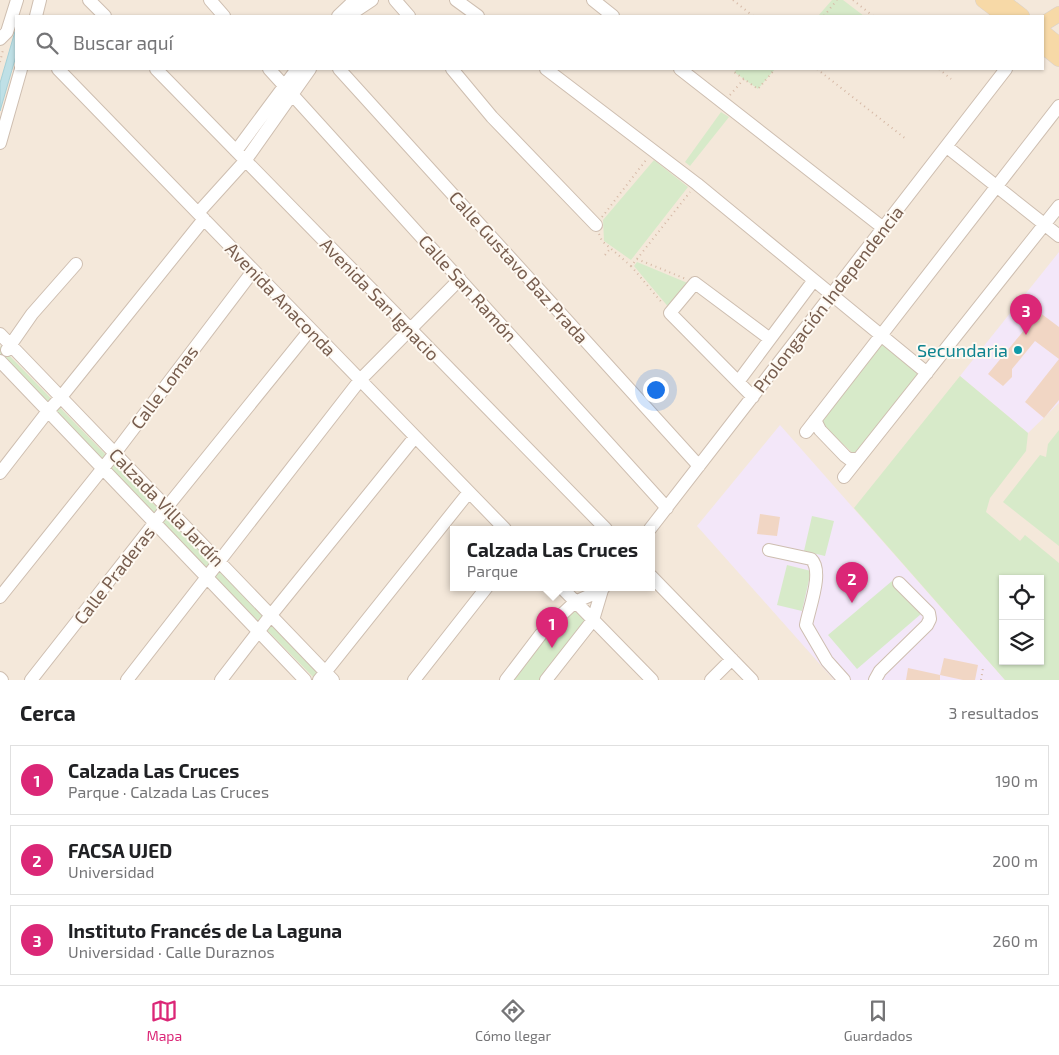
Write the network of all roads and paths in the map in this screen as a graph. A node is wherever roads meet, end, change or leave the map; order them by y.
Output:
1 (18, 0) edge
2 (40, 0) edge
3 (89, 0) edge
4 (210, 0) edge
5 (355, 0) edge
6 (372, 0) edge
7 (395, 0) edge
8 (456, 0) edge
9 (593, 0) edge
10 (733, 0) edge
11 (837, 0) edge
12 (853, 0) edge
13 (983, 0) edge
14 (1001, 0) edge
15 (868, 12) junction
16 (1059, 14) edge
17 (36, 15) edge
18 (104, 15) edge
19 (223, 15) edge
20 (339, 15) edge
21 (352, 15) edge
22 (408, 15) edge
23 (477, 15) edge
24 (613, 15) edge
25 (752, 15) edge
26 (825, 15) edge
27 (865, 15) edge
28 (872, 15) edge
29 (1003, 15) edge
30 (1021, 15) edge
31 (1044, 23) edge
32 (1044, 33) edge
33 (0, 39) edge
34 (1059, 45) edge
35 (1044, 47) edge
36 (1059, 59) edge
37 (21, 70) edge
38 (59, 70) edge
39 (157, 70) edge
40 (270, 70) edge
41 (297, 70) edge
42 (309, 70) edge
43 (340, 70) edge
44 (453, 70) edge
45 (547, 70) edge
46 (681, 70) edge
47 (736, 70) edge
48 (774, 70) edge
49 (819, 70) edge
50 (940, 70) edge
51 (1005, 70) edge
52 (822, 72) joint
53 (951, 78) dead end
54 (744, 79) junction
55 (288, 90) junction
56 (724, 103) junction
57 (1059, 106) edge
58 (906, 139) dead end
59 (0, 143) edge
60 (947, 147) junction
61 (653, 150) junction
62 (236, 151) junction
63 (245, 161) junction
64 (697, 184) junction
65 (997, 187) junction
66 (1059, 206) edge
67 (201, 216) junction
68 (1044, 224) junction
69 (596, 225) junction
70 (882, 227) junction
71 (1059, 236) edge
72 (610, 249) junction
73 (605, 255) dead end
74 (637, 259) junction
75 (76, 264) dead end
76 (631, 266) junction
77 (253, 271) junction
78 (460, 279) junction
79 (814, 280) junction
80 (695, 282) junction
81 (830, 294) junction
82 (670, 313) junction
83 (409, 329) junction
84 (310, 330) junction
85 (0, 334) edge
86 (881, 335) junction
87 (770, 339) junction
88 (10, 344) junction
89 (0, 361) edge
90 (927, 373) junction
91 (360, 380) junction
92 (738, 382) junction
93 (61, 397) junction
94 (753, 397) junction
95 (48, 411) junction
96 (815, 420) junction
97 (806, 432) dead end
98 (415, 437) junction
99 (115, 453) junction
100 (858, 459) junction
101 (699, 466) junction
102 (102, 468) junction
103 (0, 473) edge
104 (844, 477) dead end
105 (469, 492) junction
106 (167, 507) junction
107 (667, 508) junction
108 (155, 522) junction
109 (502, 526) edge
110 (603, 526) edge
111 (652, 526) edge
112 (769, 550) dead end
113 (219, 562) junction
114 (207, 578) junction
115 (655, 580) edge
116 (899, 583) dead end
117 (484, 591) edge
118 (565, 591) edge
119 (597, 591) edge
120 (602, 591) edge
121 (0, 597) edge
122 (575, 602) junction
123 (271, 615) junction
124 (593, 620) junction
125 (259, 631) junction
126 (732, 659) junction
127 (983, 668) dead end
128 (326, 677) edge
129 (648, 679) edge
130 (31, 680) edge
131 (127, 680) edge
132 (221, 680) edge
133 (306, 680) edge
134 (414, 680) edge
135 (506, 680) edge
136 (546, 680) edge
137 (711, 680) edge
138 (752, 680) edge
139 (844, 680) edge
140 (875, 680) edge
141 (981, 680) edge

1 - 33 street
2 - 17 street
3 - 18 street
4 - 19 street
5 - 20 street
6 - 21 street
7 - 22 street
8 - 23 street
9 - 24 street
10 - 25 path
11 - 26 path
12 - 15 path
13 - 29 main road
14 - 30 main road
15 - 27 path
15 - 28 path
16 - 31 main road
32 - 34 main road
35 - 36 main road
37 - 59 street
38 - 67 street, Avenida Anaconda
39 - 62 street, Avenida San Ignacio
40 - 55 street, Calle San Ramón
41 - 55 street
42 - 55 street
43 - 101 street, Calle Gustavo Baz Prada
44 - 69 street
45 - 61 street
46 - 56 street
47 - 54 path
48 - 54 path
49 - 52 path
50 - 53 path
51 - 60 street, Prolongación Independencia
52 - 58 path
54 - 56 path
55 - 62 street
55 - 63 street
55 - 78 street, Calle San Ramón
56 - 70 street
57 - 65 street
60 - 65 street
60 - 70 street, Prolongación Independencia
61 - 64 street
61 - 69 path
62 - 63 street, Avenida San Ignacio
63 - 67 street
63 - 83 street, Avenida San Ignacio
64 - 74 path
64 - 79 street
65 - 68 street
65 - 86 street
66 - 68 street
67 - 77 street, Avenida Anaconda
67 - 93 street
68 - 71 street
68 - 90 street
69 - 72 path
70 - 81 street, Prolongación Independencia
72 - 73 path
72 - 76 path
74 - 76 path
74 - 80 path
75 - 88 street
76 - 82 path
77 - 84 street, Avenida Anaconda
77 - 99 street, Calle Lomas
78 - 83 street
78 - 107 street, Calle San Ramón
79 - 81 street
79 - 87 street
80 - 82 street
80 - 87 street
81 - 86 street
81 - 94 street, Prolongación Independencia
82 - 92 street
83 - 91 street
83 - 110 street, Avenida San Ignacio
84 - 91 street, Avenida Anaconda
84 - 106 street, Calle Praderas
85 - 88 street, Calzada Villa Jardín
86 - 90 street
86 - 96 street
87 - 92 street
88 - 89 street
88 - 93 street, Calzada Villa Jardín
89 - 95 street, Calzada Villa Jardín
90 - 100 street
91 - 98 street, Avenida Anaconda
91 - 113 street
92 - 94 street
93 - 95 street
93 - 99 street, Calzada Villa Jardín
94 - 101 street, Prolongación Independencia
95 - 102 street, Calzada Villa Jardín
95 - 103 street
96 - 97 street
96 - 100 street
98 - 105 street, Avenida Anaconda
98 - 123 street
99 - 102 street, Calle Lomas
99 - 106 street, Calzada Villa Jardín
100 - 104 street
101 - 107 street, Prolongación Independencia
102 - 108 street, Calzada Villa Jardín
102 - 121 street, Calle Lomas
105 - 109 street, Avenida Anaconda
105 - 128 street
106 - 108 street, Calle Praderas
106 - 113 street, Calzada Villa Jardín
107 - 111 street, Prolongación Independencia
108 - 114 street, Calzada Villa Jardín
108 - 130 street, Calle Praderas
112 - 139 street
113 - 114 street
113 - 123 street, Calzada Villa Jardín
114 - 125 street, Calzada Villa Jardín
114 - 131 street
115 - 126 street
116 - 140 street
117 - 134 street
118 - 122 street
119 - 122 street
120 - 124 street
122 - 124 street
122 - 135 street
123 - 125 street
123 - 128 street, Calzada Villa Jardín
124 - 129 street
124 - 136 street
125 - 132 street
125 - 133 street, Calzada Villa Jardín
126 - 137 street
126 - 138 street
127 - 141 path

